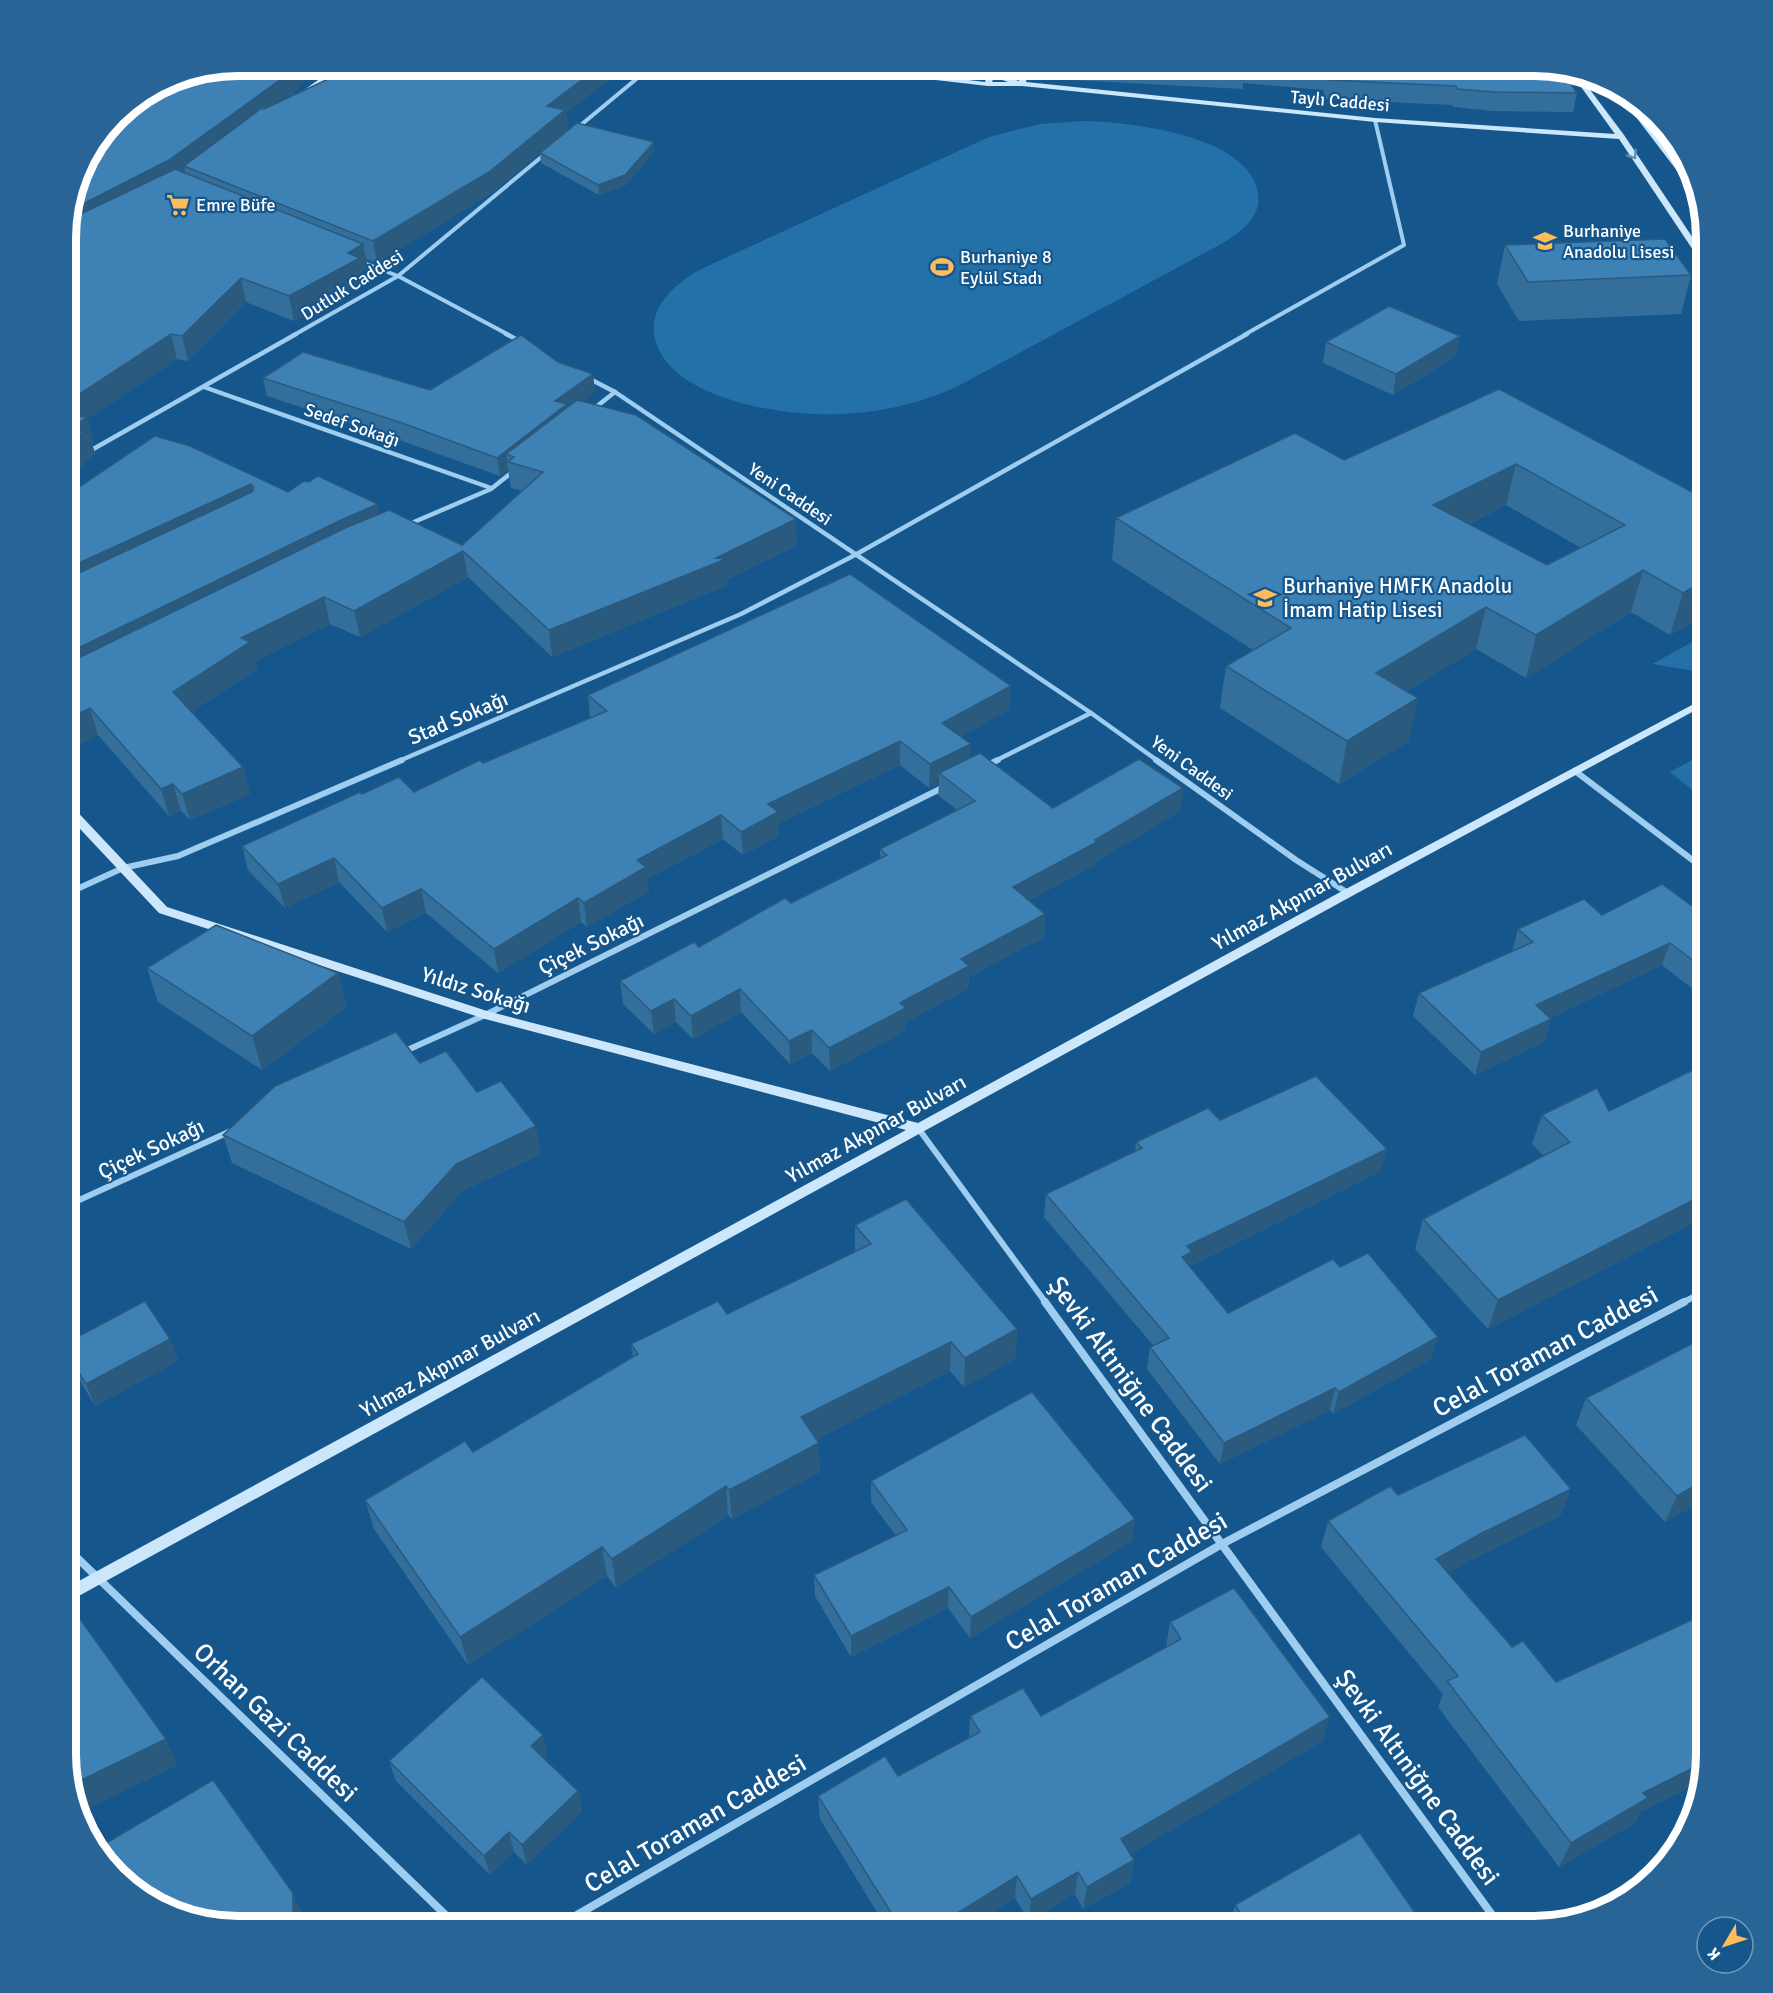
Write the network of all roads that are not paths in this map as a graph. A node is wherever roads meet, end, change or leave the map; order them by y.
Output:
1 (329, 76) edge
2 (640, 76) edge
3 (923, 77) edge
4 (991, 77) edge
5 (1007, 77) edge
6 (1024, 77) edge
7 (988, 84) junction
8 (1022, 84) junction
9 (1581, 84) edge
10 (304, 94) edge
11 (1640, 116) edge
12 (1375, 120) junction
13 (570, 134) edge
14 (1621, 137) junction
15 (552, 149) edge
16 (1682, 171) edge
17 (1696, 249) edge
18 (354, 258) edge
19 (398, 276) junction
20 (532, 348) edge
21 (584, 375) edge
22 (204, 387) junction
23 (615, 392) junction
24 (588, 413) edge
25 (86, 453) edge
26 (518, 468) edge
27 (491, 489) junction
28 (403, 527) edge
29 (855, 555) junction
30 (1696, 706) edge
31 (1091, 713) junction
32 (985, 766) edge
33 (1575, 771) junction
34 (953, 782) edge
35 (77, 818) edge
36 (1696, 863) edge
37 (123, 868) junction
38 (77, 889) edge
39 (1348, 893) junction
40 (485, 1015) junction
41 (399, 1054) edge
42 (238, 1128) edge
43 (918, 1128) junction
44 (76, 1201) edge
45 (1696, 1296) edge
46 (1222, 1544) junction
47 (76, 1557) edge
48 (97, 1579) junction
49 (76, 1590) edge
50 (447, 1916) edge
51 (575, 1916) edge
52 (1493, 1916) edge

1 - 10 main road
2 - 13 street
3 - 7 main road, Taylı Caddesi
4 - 7 main road
5 - 8 main road, Taylı Caddesi
6 - 8 main road
7 - 8 main road, Taylı Caddesi
8 - 12 main road, Taylı Caddesi
9 - 14 main road
11 - 16 main road
12 - 14 main road, Taylı Caddesi
12 - 29 street, Stad Sokağı
14 -> 17 main road
15 - 19 street, Dutluk Caddesi
18 - 19 street
19 - 20 street
19 - 22 street, Dutluk Caddesi
21 - 23 street, Yeni Caddesi
22 - 25 street, Dutluk Caddesi
22 - 27 street, Sedef Sokağı
23 - 24 street
23 - 29 street, Yeni Caddesi
26 - 27 street
27 - 28 street
29 - 31 street, Yeni Caddesi
29 - 37 street, Stad Sokağı
30 - 33 main road, Yılmaz Akpınar Bulvarı
31 - 32 street
31 - 39 street, Yeni Caddesi
33 - 36 street
33 - 39 main road, Yılmaz Akpınar Bulvarı
34 - 40 street, Çiçek Sokağı
35 - 37 main road, Yıldız Sokağı
37 - 38 street, Stad Sokağı
37 - 40 main road, Yıldız Sokağı
39 - 43 main road, Yılmaz Akpınar Bulvarı
40 - 41 street, Çiçek Sokağı
40 - 43 main road, Yıldız Sokağı
42 - 44 street, Çiçek Sokağı
43 - 46 street, Şevki Altıniğne Caddesi
43 - 48 main road, Yılmaz Akpınar Bulvarı
45 - 46 street, Celal Toraman Caddesi
46 - 51 street, Celal Toraman Caddesi
46 - 52 street, Şevki Altıniğne Caddesi
47 - 48 street, Orhan Gazi Caddesi
48 - 49 main road, Yılmaz Akpınar Bulvarı
48 - 50 street, Orhan Gazi Caddesi

